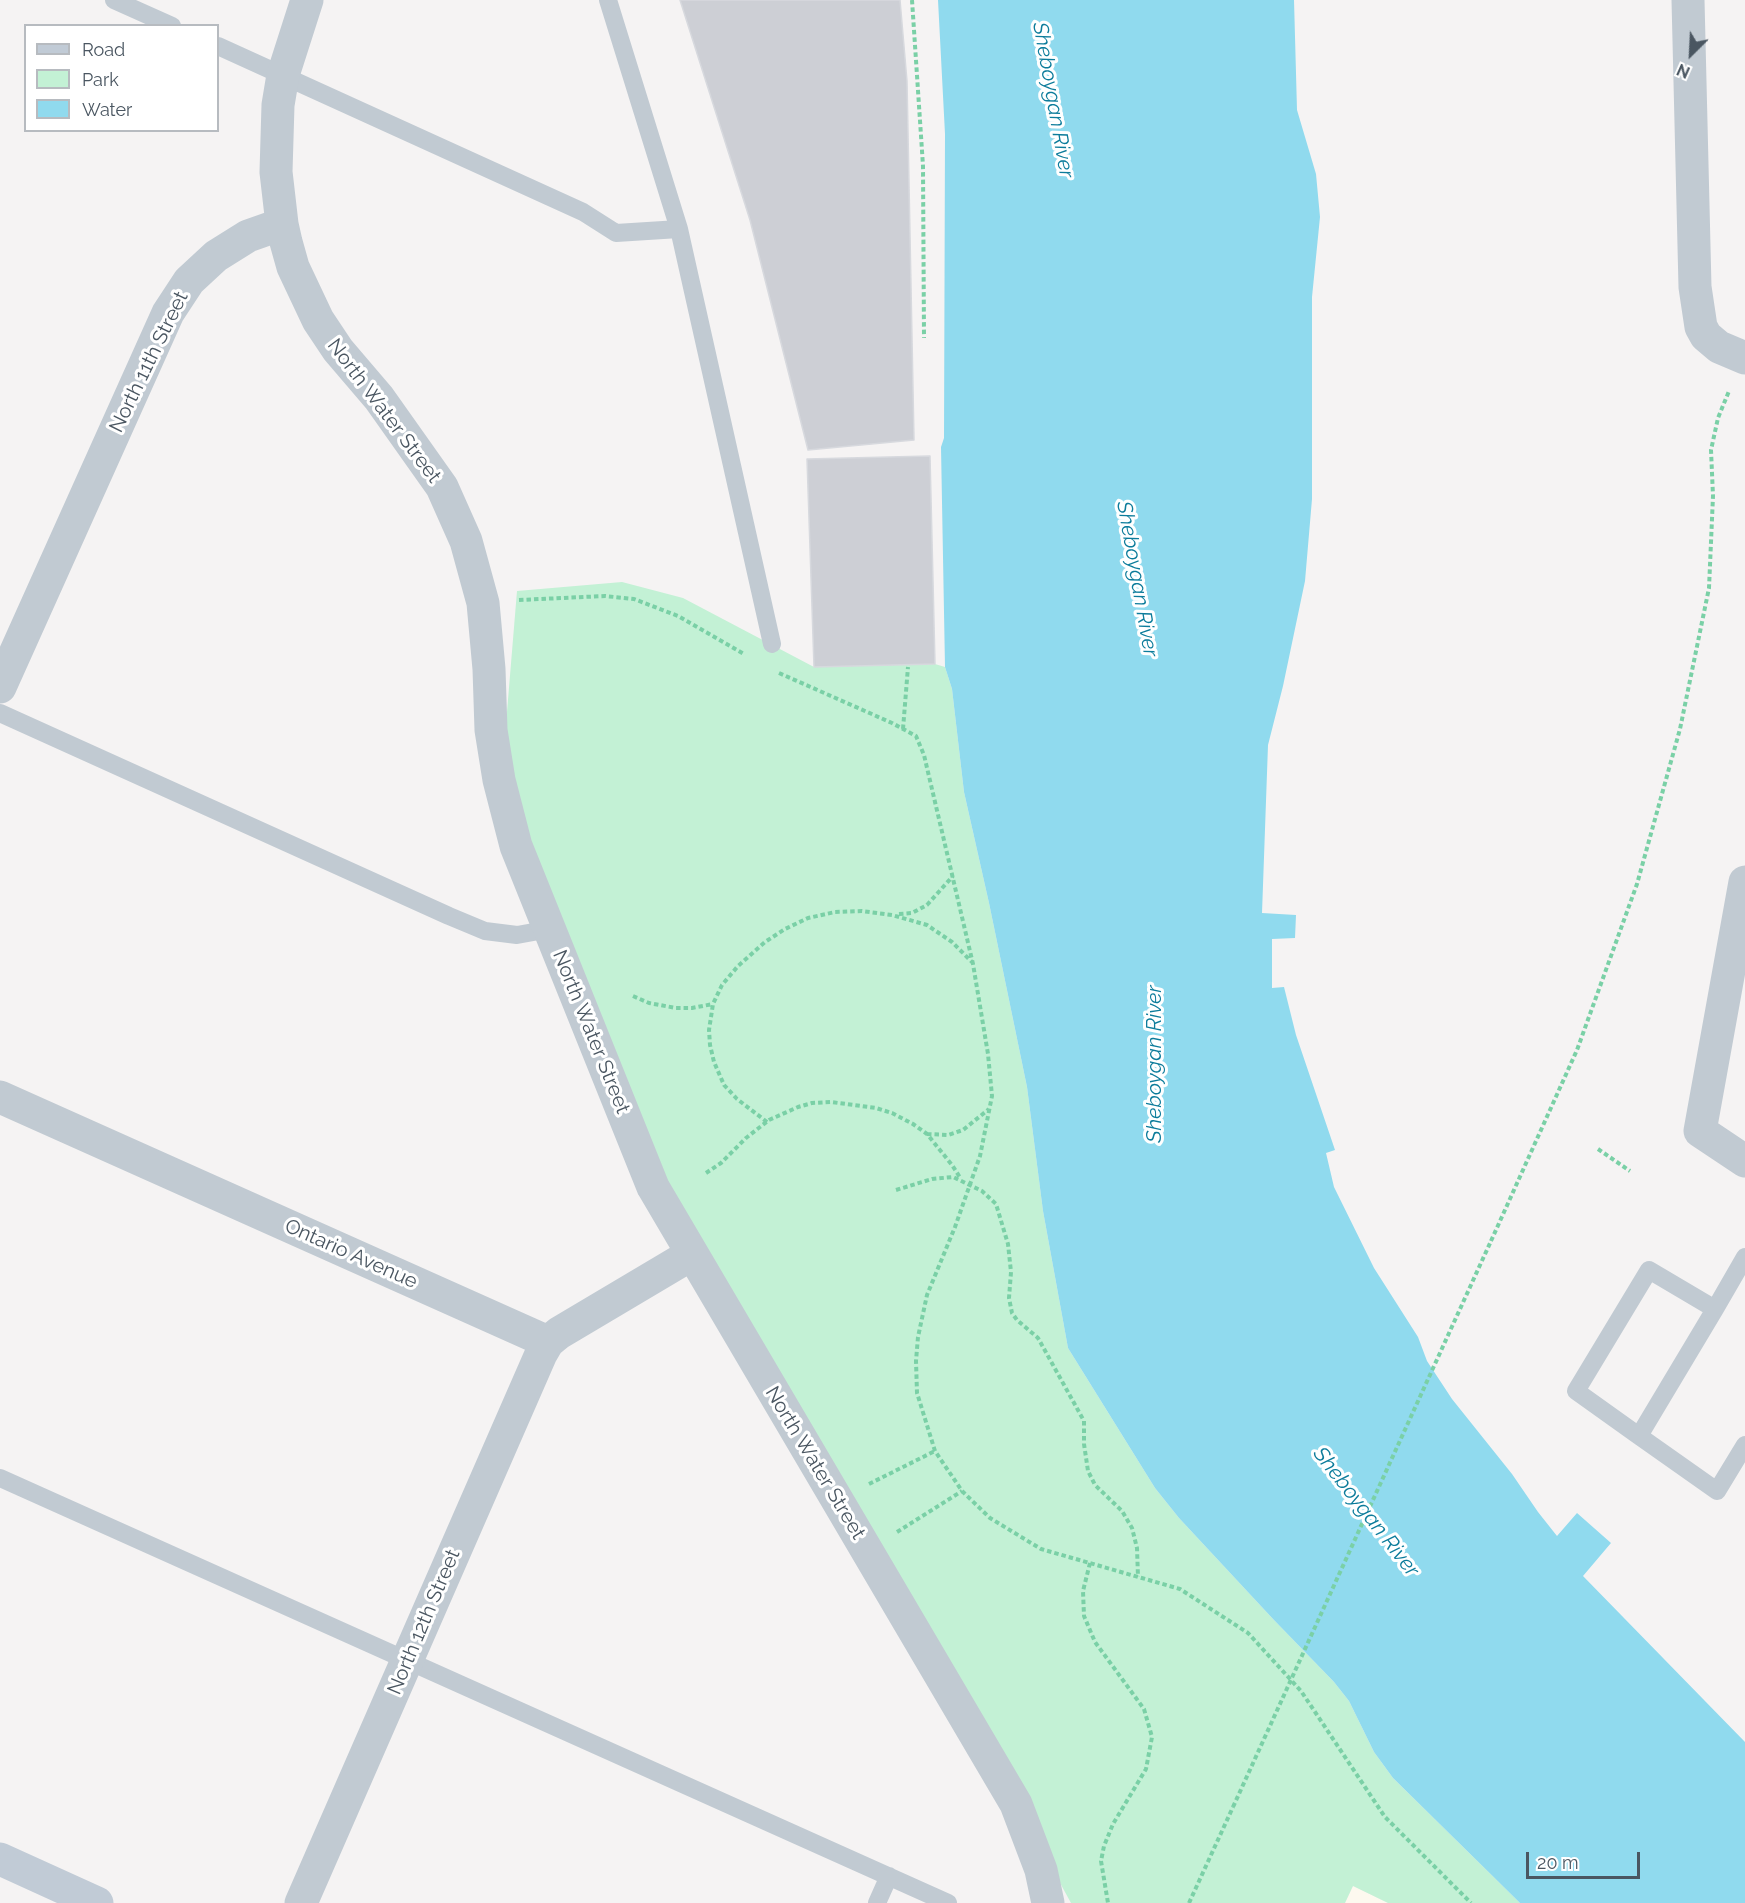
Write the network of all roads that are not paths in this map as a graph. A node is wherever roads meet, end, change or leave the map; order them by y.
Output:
1 (114, 0) edge
2 (307, 0) edge
3 (608, 0) edge
4 (1688, 0) edge
5 (168, 24) edge
6 (219, 46) edge
7 (283, 75) junction
8 (282, 224) junction
9 (679, 229) junction
10 (1744, 358) edge
11 (772, 644) dead end
12 (0, 687) edge
13 (0, 713) edge
14 (1745, 882) edge
15 (550, 929) junction
16 (0, 1097) edge
17 (1745, 1161) edge
18 (692, 1254) junction
19 (1745, 1257) edge
20 (1715, 1309) junction
21 (548, 1342) junction
22 (1639, 1436) junction
23 (1745, 1445) edge
24 (0, 1478) edge
25 (408, 1660) junction
26 (0, 1859) edge
27 (889, 1876) junction
28 (97, 1903) edge
29 (301, 1903) edge
30 (877, 1903) edge
31 (948, 1903) edge
32 (1048, 1903) edge

1 - 5 lane
2 - 7 street
3 - 9 lane
4 - 10 street
6 - 7 lane
7 - 8 street
7 - 9 lane
8 - 12 street, North 11th Street
8 - 15 street, North Water Street
9 - 11 lane
13 - 15 lane
14 - 17 street
15 - 18 street, North Water Street
16 - 21 street, Ontario Avenue
18 - 21 street
18 - 32 street, North Water Street
19 - 20 lane
20 - 22 lane
20 - 22 lane
21 - 25 street, North 12th Street
22 - 23 lane
24 - 25 lane
25 - 27 lane
25 - 29 street, North 12th Street
26 - 28 main road
27 - 30 lane
27 - 31 lane

